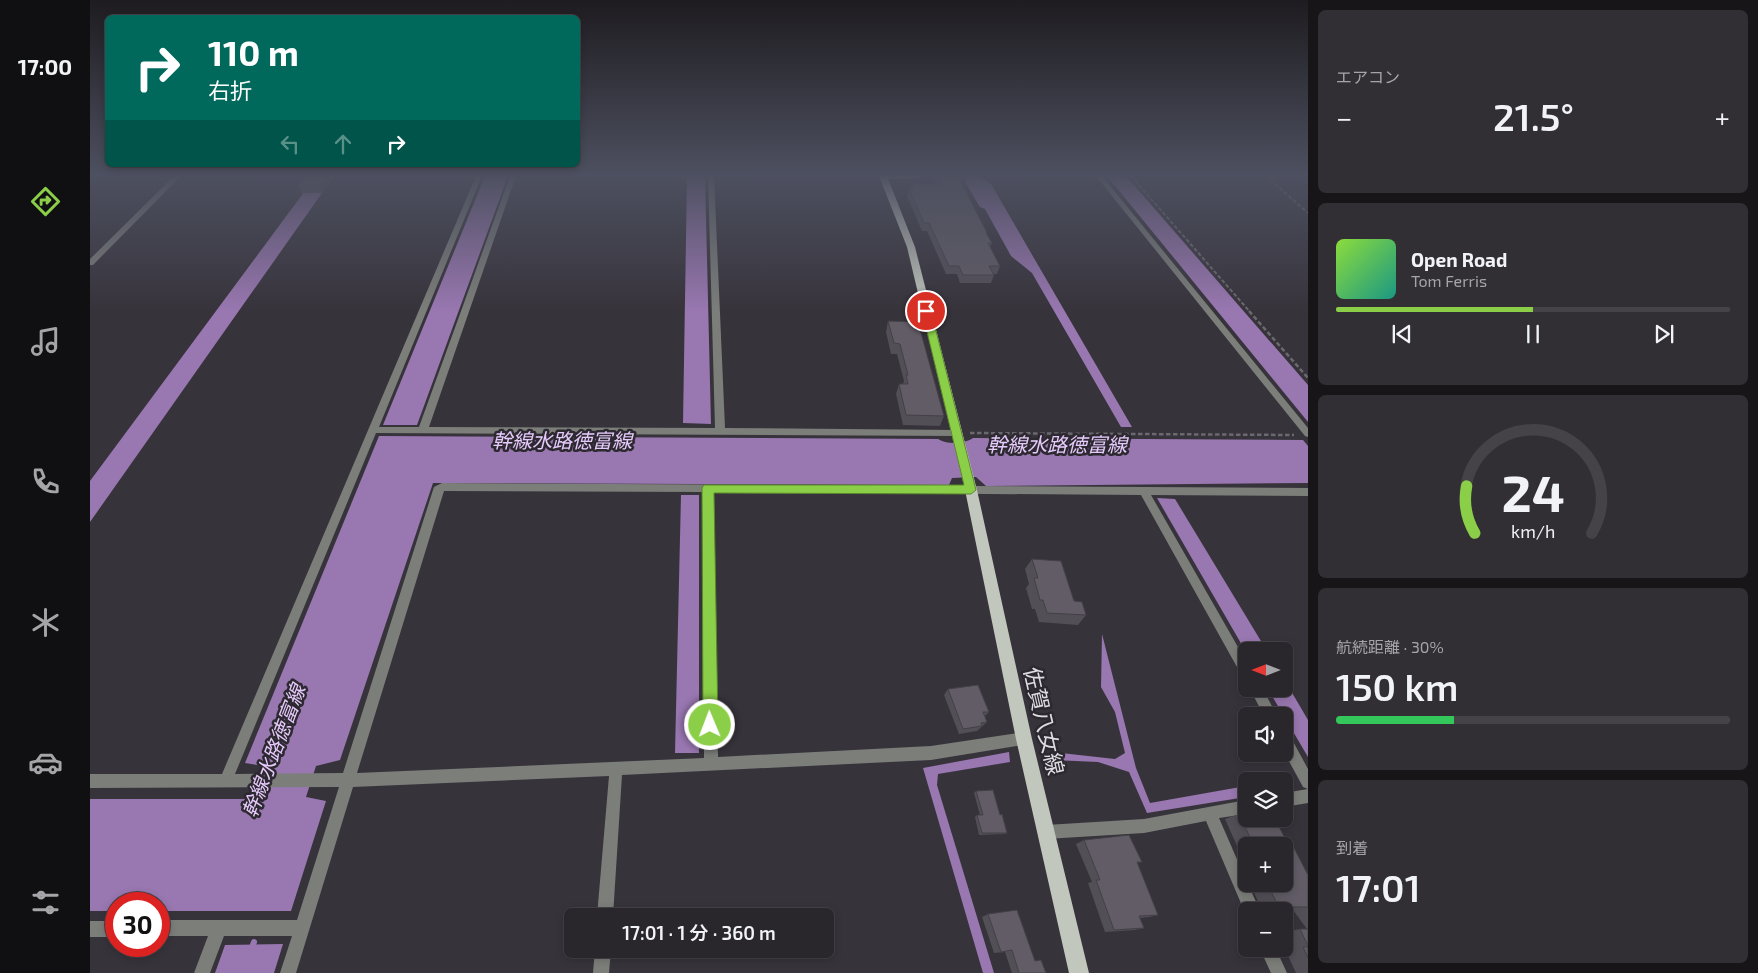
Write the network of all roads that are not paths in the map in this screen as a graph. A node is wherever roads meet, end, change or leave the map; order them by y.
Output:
1 (132, 221) edge
2 (460, 221) edge
3 (497, 221) edge
4 (713, 221) edge
5 (901, 221) edge
6 (1136, 221) edge
7 (90, 263) edge
8 (372, 430) junction
9 (423, 430) junction
10 (720, 432) junction
11 (1308, 434) edge
12 (957, 436) junction
13 (969, 484) junction
14 (708, 488) junction
15 (1144, 491) junction
16 (1308, 492) edge
17 (1238, 658) edge
18 (1024, 739) junction
19 (1293, 755) edge
20 (711, 764) junction
21 (616, 769) junction
22 (226, 780) junction
23 (348, 780) junction
24 (90, 781) edge
25 (1308, 782) edge
26 (1308, 796) edge
27 (1293, 798) edge
28 (1238, 808) edge
29 (1210, 813) junction
30 (1046, 832) junction
31 (1248, 902) edge
32 (606, 908) edge
33 (105, 928) edge
34 (170, 928) edge
35 (219, 928) junction
36 (302, 928) junction
37 (90, 929) edge
38 (1272, 957) edge
39 (602, 958) edge
40 (202, 973) edge
41 (288, 973) edge
42 (601, 973) edge
43 (1079, 973) edge
44 (1279, 973) edge

1 - 7 street
2 - 8 street
3 - 9 street
4 - 10 street
5 - 12 main road
6 - 11 street
8 - 9 street
8 - 22 street
9 - 10 street
10 - 12 street
12 - 13 main road, 佐賀八女線
13 - 14 street
13 - 15 street
13 - 18 main road, 佐賀八女線
14 - 20 street
14 - 23 street
15 - 16 street
15 - 17 street
18 - 20 street
18 - 30 main road, 佐賀八女線
19 - 25 street
20 - 21 street
21 - 23 street
21 - 32 street
22 - 23 street
22 - 24 street
23 - 36 street
26 - 27 street
28 - 29 street
29 - 30 street
29 - 31 street
30 - 43 main road, 佐賀八女線
33 - 37 street
34 - 35 street
35 - 36 street
35 - 40 street
36 - 41 street
38 - 44 street
39 - 42 street

